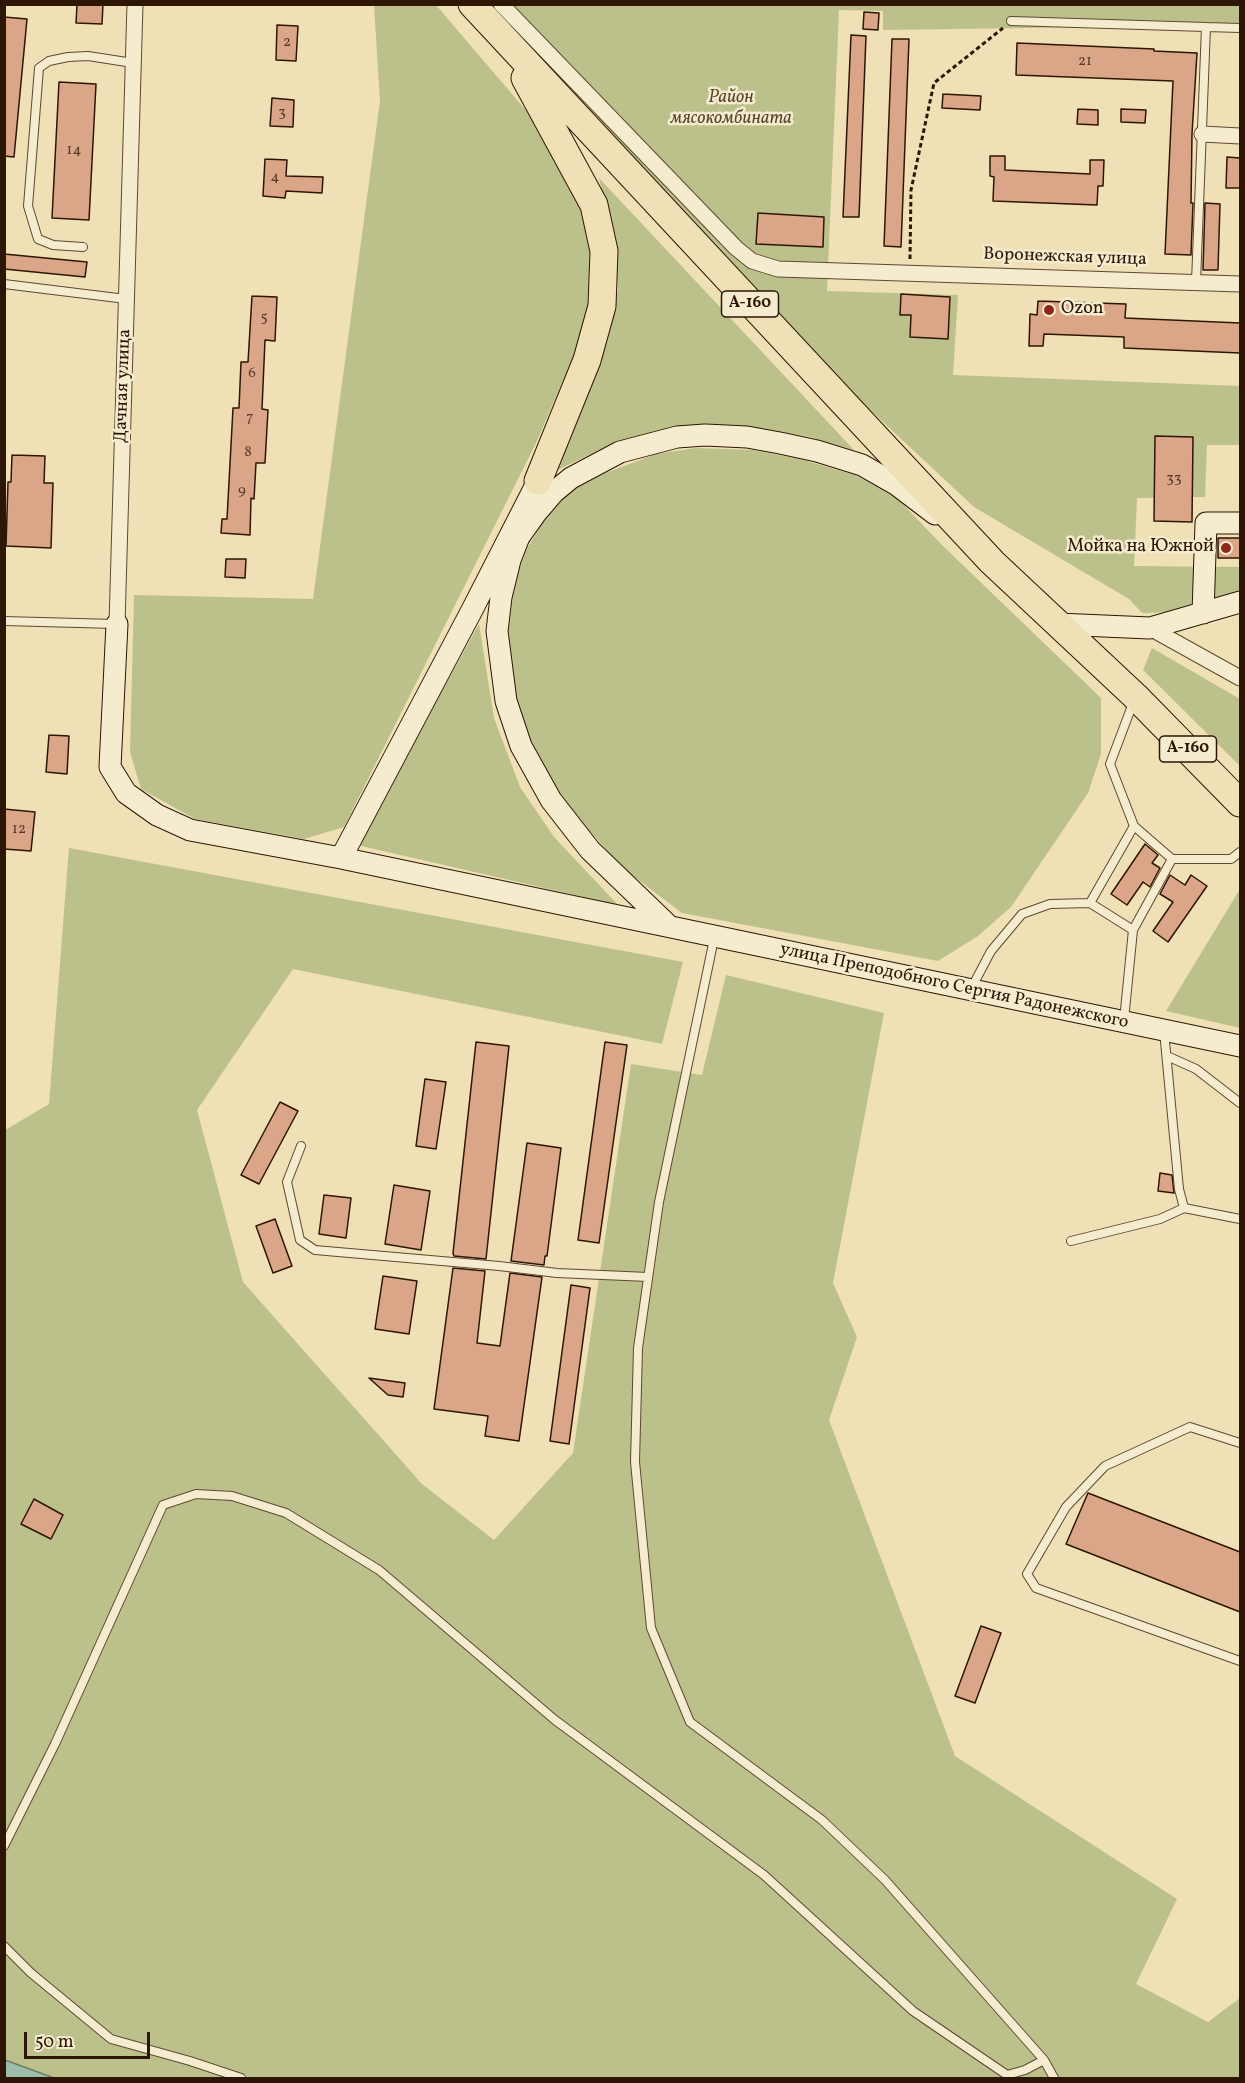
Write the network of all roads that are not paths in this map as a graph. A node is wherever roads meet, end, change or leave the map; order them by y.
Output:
1 (135, 4) edge
2 (472, 4) edge
3 (501, 4) edge
4 (1011, 21) road end
5 (1206, 27) junction
6 (1240, 28) edge
7 (508, 45) junction
8 (134, 63) junction
9 (1202, 134) junction
10 (1240, 136) edge
11 (83, 247) dead end
12 (1196, 282) junction
13 (4, 284) edge
14 (1240, 284) edge
15 (126, 299) junction
16 (538, 481) junction
17 (1240, 524) edge
18 (519, 537) junction
19 (510, 560) junction
20 (992, 562) junction
21 (1240, 602) edge
22 (471, 612) junction
23 (1203, 613) junction
24 (4, 621) edge
25 (117, 624) junction
26 (1057, 624) junction
27 (1150, 628) junction
28 (1240, 678) edge
29 (1135, 696) junction
30 (1240, 803) edge
31 (1134, 826) junction
32 (1240, 852) edge
33 (341, 858) junction
34 (1172, 859) junction
35 (1090, 903) junction
36 (669, 926) junction
37 (1133, 930) junction
38 (715, 937) junction
39 (970, 990) junction
40 (1124, 1022) junction
41 (1164, 1030) junction
42 (1240, 1046) edge
43 (1167, 1056) junction
44 (1240, 1102) edge
45 (301, 1146) dead end
46 (1184, 1208) junction
47 (1240, 1219) edge
48 (1071, 1241) dead end
49 (648, 1277) junction
50 (1240, 1443) edge
51 (1240, 1661) edge
52 (4, 1846) edge
53 (4, 1946) edge
54 (1044, 2060) junction
55 (242, 2079) edge
56 (1054, 2079) edge

1 - 8 street, Дачная улица
2 - 7 highway, А-160
3 - 12 street, Воронежская улица
4 - 5 lane
5 - 6 lane
5 - 9 lane
7 - 16 highway
7 - 20 highway, А-160
8 - 11 lane
8 - 15 street, Дачная улица
9 - 10 street
9 - 12 lane
12 - 14 street, Воронежская улица
13 - 15 lane
15 - 25 street, Дачная улица
16 - 18 main road
16 - 22 main road
17 - 23 main road
18 - 19 main road
18 - 20 main road
19 - 22 main road
19 - 36 main road
20 - 26 highway, А-160
21 - 23 main road
22 - 33 main road
23 - 27 main road
24 - 25 lane
25 - 33 main road, Дачная улица
26 - 27 main road
26 - 29 highway, А-160
27 - 28 street
29 - 30 highway, А-160
29 - 31 lane
31 - 34 lane
31 - 35 lane
32 - 34 lane
33 - 36 main road, улица Преподобного Сергия Радонежского
34 - 37 lane
35 - 37 lane
35 - 39 lane
36 - 38 main road, улица Преподобного Сергия Радонежского
37 - 40 lane
38 - 39 main road, улица Преподобного Сергия Радонежского
38 - 49 lane
39 - 40 main road, улица Преподобного Сергия Радонежского
40 - 41 main road, улица Преподобного Сергия Радонежского
41 - 42 main road, улица Преподобного Сергия Радонежского
41 - 43 lane
43 - 44 lane
43 - 46 lane
45 - 49 lane
46 - 47 lane
46 - 48 lane
49 - 54 lane
50 - 51 lane
52 - 54 lane
53 - 55 lane
54 - 56 lane

